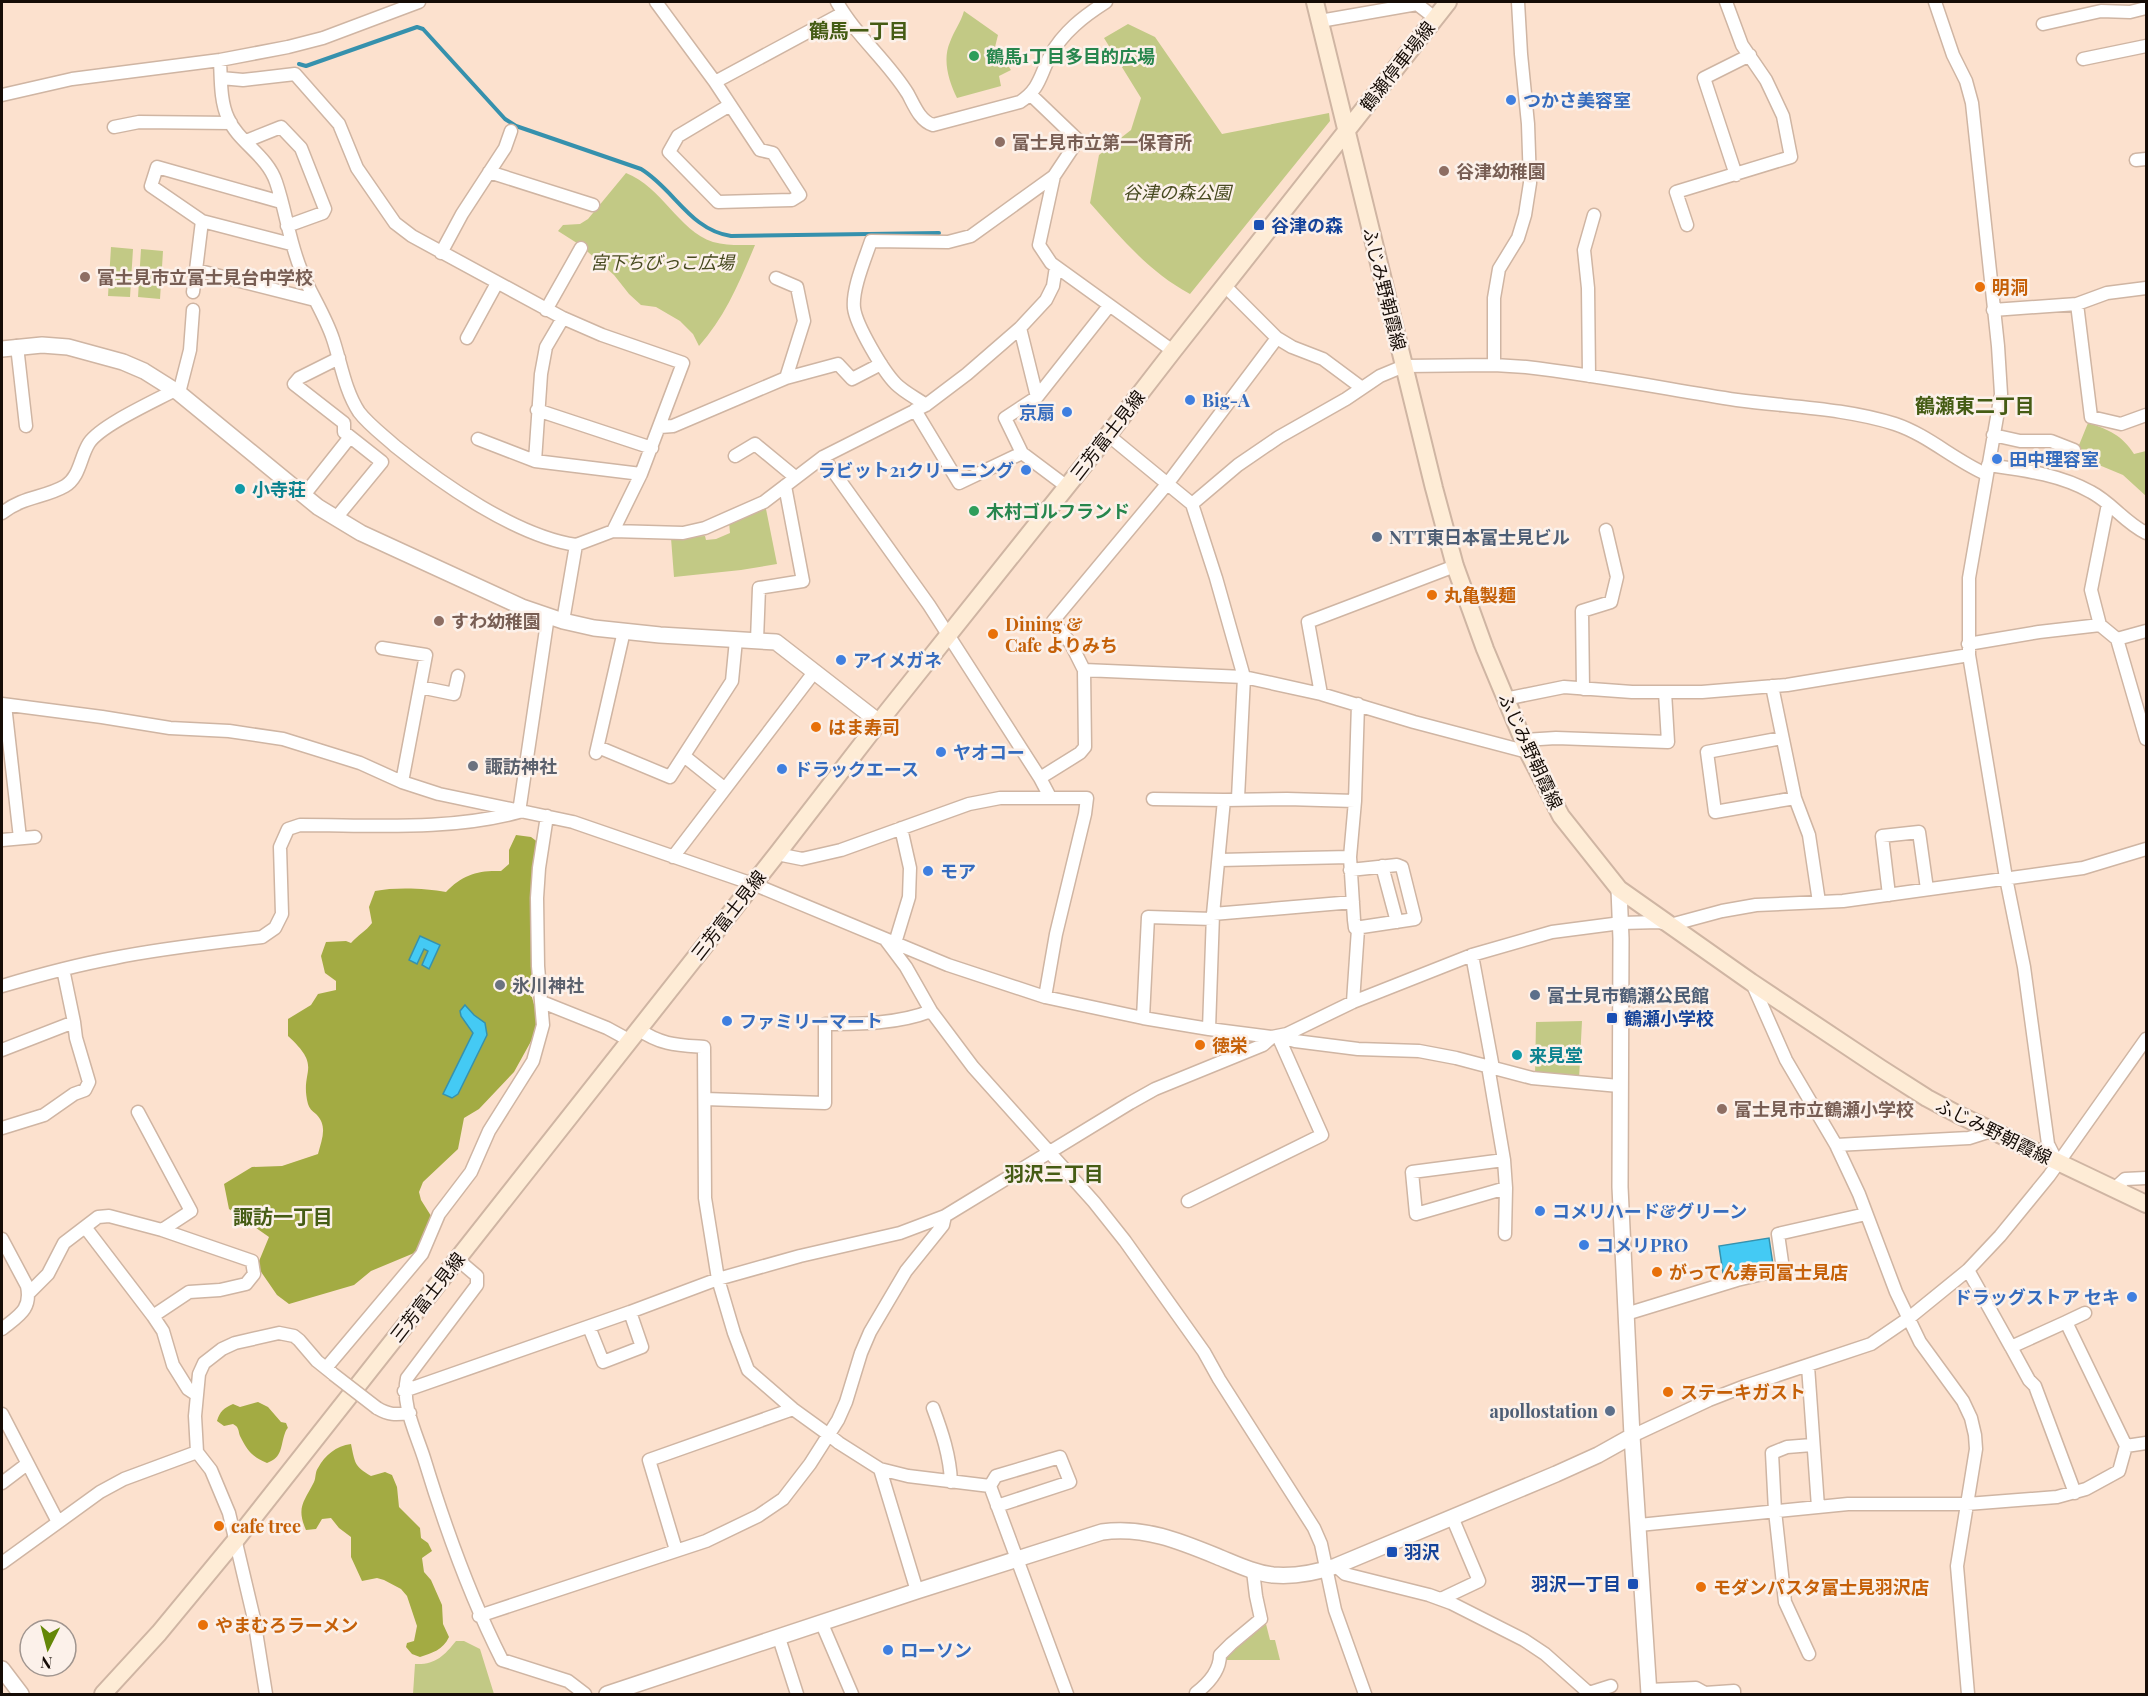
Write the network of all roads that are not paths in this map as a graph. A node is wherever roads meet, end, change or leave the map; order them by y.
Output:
1 (419, 2) edge
2 (656, 2) edge
3 (1106, 2) edge
4 (1315, 2) edge
5 (1448, 2) edge
6 (1518, 2) edge
7 (1726, 2) edge
8 (1935, 2) edge
9 (840, 7) edge
10 (2146, 8) edge
11 (1435, 18) junction
12 (1320, 21) junction
13 (2043, 24) dead end
14 (2146, 46) edge
15 (1750, 55) junction
16 (2083, 59) dead end
17 (220, 60) junction
18 (221, 78) junction
19 (715, 82) junction
20 (1031, 95) junction
21 (2, 96) edge
22 (730, 105) junction
23 (231, 123) junction
24 (114, 127) dead end
25 (511, 131) dead end
26 (1346, 131) junction
27 (246, 141) junction
28 (489, 172) junction
29 (1736, 175) junction
30 (1054, 176) junction
31 (281, 202) junction
32 (593, 205) dead end
33 (1594, 215) dead end
34 (202, 220) junction
35 (1687, 225) dead end
36 (287, 226) junction
37 (291, 244) junction
38 (581, 248) dead end
39 (441, 253) junction
40 (1056, 267) junction
41 (196, 270) junction
42 (776, 278) dead end
43 (497, 283) junction
44 (1225, 286) junction
45 (2146, 288) edge
46 (193, 292) dead end
47 (315, 300) junction
48 (2077, 304) junction
49 (1109, 306) junction
50 (193, 310) dead end
51 (546, 310) junction
52 (1994, 310) junction
53 (562, 318) junction
54 (1020, 328) junction
55 (467, 338) dead end
56 (1277, 338) junction
57 (17, 346) junction
58 (2, 349) edge
59 (1173, 351) junction
60 (339, 358) junction
61 (881, 364) junction
62 (1494, 365) junction
63 (1404, 366) junction
64 (1589, 375) junction
65 (786, 378) junction
66 (1362, 388) junction
67 (177, 392) junction
68 (1037, 397) junction
69 (920, 408) junction
70 (537, 410) junction
71 (2146, 415) edge
72 (26, 426) dead end
73 (660, 427) junction
74 (1108, 435) junction
75 (1993, 435) junction
76 (350, 437) junction
77 (478, 439) dead end
78 (652, 448) junction
79 (2074, 450) dead end
80 (1022, 453) junction
81 (735, 456) dead end
82 (823, 456) junction
83 (535, 461) junction
84 (1987, 470) junction
85 (641, 474) junction
86 (795, 477) junction
87 (1168, 483) junction
88 (785, 486) junction
89 (1066, 486) junction
90 (304, 495) junction
91 (1192, 504) junction
92 (2108, 504) junction
93 (2, 513) edge
94 (336, 518) junction
95 (1606, 530) dead end
96 (614, 531) junction
97 (2146, 533) edge
98 (576, 545) junction
99 (1455, 566) junction
100 (548, 616) junction
101 (563, 621) junction
102 (2100, 625) junction
103 (624, 631) junction
104 (2146, 631) edge
105 (949, 635) junction
106 (2117, 639) junction
107 (736, 640) junction
108 (757, 640) junction
109 (382, 648) dead end
110 (1968, 650) junction
111 (1084, 670) junction
112 (815, 671) junction
113 (458, 676) dead end
114 (1244, 677) junction
115 (1772, 686) junction
116 (420, 687) junction
117 (1583, 689) junction
118 (1665, 693) junction
119 (1322, 694) junction
120 (1505, 699) junction
121 (3, 704) edge
122 (1358, 704) junction
123 (879, 722) junction
124 (1782, 738) junction
125 (2146, 739) edge
126 (1526, 746) junction
127 (684, 756) junction
128 (1040, 778) junction
129 (402, 782) junction
130 (724, 788) junction
131 (1050, 797) junction
132 (1238, 798) junction
133 (1794, 798) junction
134 (1153, 799) dead end
135 (1224, 800) junction
136 (1355, 801) junction
137 (519, 812) junction
138 (547, 816) junction
139 (901, 828) junction
140 (35, 837) dead end
141 (20, 838) junction
142 (2, 840) edge
143 (2146, 849) edge
144 (777, 854) junction
145 (673, 857) junction
146 (1220, 860) junction
147 (1350, 864) junction
148 (1382, 866) junction
149 (2006, 878) junction
150 (753, 884) junction
151 (1619, 889) junction
152 (1928, 889) junction
153 (1889, 895) junction
154 (1353, 902) junction
155 (1819, 902) junction
156 (1213, 917) junction
157 (1397, 922) junction
158 (1621, 923) junction
159 (1670, 925) junction
160 (1358, 929) junction
161 (890, 941) junction
162 (1472, 955) junction
163 (63, 969) junction
164 (1751, 982) junction
165 (2, 986) edge
166 (1045, 997) junction
167 (542, 1002) junction
168 (1353, 1002) junction
169 (931, 1011) junction
170 (1143, 1018) junction
171 (74, 1022) junction
172 (1209, 1029) junction
173 (634, 1035) junction
174 (1275, 1037) junction
175 (2146, 1039) edge
176 (2, 1050) edge
177 (1490, 1067) junction
178 (1619, 1086) junction
179 (705, 1099) junction
180 (138, 1112) dead end
181 (2, 1128) edge
182 (1991, 1131) junction
183 (1836, 1145) junction
184 (1048, 1152) junction
185 (1504, 1160) junction
186 (2057, 1162) junction
187 (2146, 1178) edge
188 (1506, 1188) junction
189 (2114, 1189) junction
190 (1188, 1201) dead end
191 (2146, 1204) edge
192 (1866, 1214) junction
193 (945, 1216) junction
194 (85, 1227) junction
195 (162, 1230) junction
196 (1505, 1234) dead end
197 (2, 1239) edge
198 (457, 1259) junction
199 (1968, 1270) junction
200 (718, 1279) junction
201 (28, 1294) junction
202 (630, 1312) junction
203 (2085, 1313) dead end
204 (1626, 1314) junction
205 (153, 1316) junction
206 (1909, 1318) junction
207 (2066, 1322) junction
208 (589, 1326) junction
209 (2, 1329) edge
210 (2011, 1347) junction
211 (1808, 1366) junction
212 (330, 1371) junction
213 (404, 1391) junction
214 (197, 1395) junction
215 (933, 1408) dead end
216 (793, 1409) junction
217 (410, 1413) junction
218 (2, 1414) edge
219 (829, 1435) junction
220 (1632, 1436) junction
221 (2146, 1443) edge
222 (1812, 1445) junction
223 (2126, 1446) junction
224 (197, 1452) junction
225 (27, 1464) junction
226 (880, 1469) junction
227 (951, 1482) junction
228 (2, 1483) edge
229 (990, 1486) junction
230 (2075, 1493) junction
231 (1967, 1503) junction
232 (997, 1506) junction
233 (1818, 1507) junction
234 (1775, 1511) junction
235 (1452, 1517) junction
236 (58, 1522) junction
237 (1639, 1525) junction
238 (235, 1541) junction
239 (676, 1550) junction
240 (1018, 1558) junction
241 (2, 1563) edge
242 (1331, 1568) junction
243 (1253, 1571) junction
244 (917, 1591) junction
245 (1441, 1599) junction
246 (480, 1616) junction
247 (822, 1624) junction
248 (779, 1638) junction
249 (1809, 1654) dead end
250 (2, 1669) edge
251 (1611, 1686) dead end
252 (1649, 1692) edge
253 (1195, 1694) edge
254 (1589, 1694) edge
255 (21, 1695) edge
256 (103, 1695) edge
257 (266, 1695) edge
258 (585, 1695) edge
259 (607, 1695) edge
260 (797, 1695) edge
261 (852, 1695) edge
262 (1067, 1695) edge
263 (1365, 1695) edge
264 (1734, 1695) edge
265 (1968, 1695) edge

1 - 17 street
2 - 19 street
3 - 20 street
4 - 12 main road, ふじみ野朝霞線
5 - 11 main road, 鶴瀬停車場線
6 - 62 street
7 - 15 street
8 - 52 street
9 - 19 street
9 - 20 street
10 - 13 street
11 - 12 street
11 - 26 main road, 鶴瀬停車場線
12 - 26 main road, ふじみ野朝霞線
14 - 16 street
15 - 29 street
15 - 29 street
17 - 18 street
17 - 21 street
18 - 23 street
18 - 39 street
19 - 22 street
20 - 30 street
22 - 22 street
23 - 24 street
23 - 27 street
25 - 28 street
26 - 44 main road, 三芳富士見線
26 - 63 main road, ふじみ野朝霞線
27 - 31 street
27 - 36 street
28 - 32 street
28 - 39 street
29 - 35 street
30 - 40 street
30 - 61 street
31 - 34 street
31 - 36 street
33 - 64 street
34 - 37 street
34 - 41 street
36 - 37 street
37 - 47 street
38 - 51 street
39 - 43 street
40 - 49 street
40 - 54 street
41 - 46 street
41 - 47 street
42 - 65 street
43 - 51 street
43 - 55 street
44 - 56 street
44 - 59 main road, 三芳富士見線
45 - 48 street
47 - 60 street
48 - 52 street
48 - 71 street
49 - 59 street
49 - 68 street
50 - 67 street
51 - 53 street
52 - 75 street
53 - 70 street
53 - 73 street
54 - 68 street
54 - 69 street
56 - 66 street
56 - 87 street
57 - 58 street
57 - 67 street
57 - 72 street
59 - 74 main road, 三芳富士見線
60 - 76 street
60 - 98 street
61 - 65 street
61 - 69 street
62 - 63 street
62 - 64 street
63 - 66 street
63 - 99 main road, ふじみ野朝霞線
64 - 84 street
65 - 73 street
66 - 91 street
67 - 90 street
67 - 93 street
68 - 80 street
69 - 80 street
69 - 82 street
70 - 78 street
70 - 83 street
73 - 78 street
74 - 87 street
74 - 89 main road, 三芳富士見線
75 - 79 street
75 - 84 street
76 - 90 street
76 - 94 street
77 - 83 street
78 - 85 street
80 - 89 street
81 - 86 street
82 - 86 street
82 - 105 street
83 - 85 street
84 - 92 street
84 - 110 street
85 - 96 street
86 - 88 street
87 - 91 street
87 - 111 street
88 - 96 street
88 - 108 street
89 - 105 main road, 三芳富士見線
90 - 94 street
91 - 114 street
92 - 97 street
92 - 102 street
94 - 100 street
95 - 117 street
96 - 98 street
98 - 101 street
99 - 119 street
99 - 120 main road, ふじみ野朝霞線
100 - 101 street
100 - 137 street
101 - 103 street
102 - 106 street
102 - 110 street
103 - 107 street
103 - 127 street
104 - 106 street
105 - 123 main road, 三芳富士見線
105 - 128 street
106 - 125 street
107 - 108 street
107 - 127 street
108 - 112 street
109 - 116 street
110 - 115 street
110 - 149 street
111 - 114 street
111 - 128 street
112 - 123 street
112 - 130 street
113 - 116 street
114 - 119 street
114 - 132 street
115 - 118 street
115 - 124 street
116 - 129 street
117 - 118 street
117 - 120 street
118 - 126 street
119 - 122 street
120 - 126 main road, ふじみ野朝霞線
121 - 129 street
121 - 141 street
122 - 126 street
122 - 136 street
123 - 144 main road, 三芳富士見線
124 - 133 street
124 - 133 street
126 - 151 main road, ふじみ野朝霞線
127 - 130 street
128 - 131 street
129 - 137 street
130 - 145 street
131 - 139 street
131 - 166 street
132 - 135 street
132 - 136 street
133 - 155 street
134 - 135 street
135 - 146 street
136 - 147 street
137 - 138 street
137 - 163 street
138 - 145 street
138 - 167 street
139 - 144 street
139 - 161 street
140 - 141 street
141 - 142 street
143 - 149 street
144 - 150 main road, 三芳富士見線
145 - 150 street
146 - 147 street
146 - 156 street
147 - 148 street
147 - 154 street
148 - 157 street
148 - 157 street
149 - 152 street
149 - 186 street
150 - 161 street
150 - 173 main road, 三芳富士見線
151 - 158 street
151 - 159 main road, ふじみ野朝霞線
152 - 153 street
152 - 153 street
153 - 155 street
154 - 156 street
154 - 160 street
155 - 159 street
156 - 170 street
156 - 172 street
157 - 160 street
158 - 159 street
158 - 162 street
158 - 178 street
159 - 164 main road, ふじみ野朝霞線
160 - 168 street
161 - 166 street
161 - 169 street
162 - 168 street
162 - 177 street
163 - 165 street
163 - 171 street
164 - 182 main road, ふじみ野朝霞線
164 - 183 street
166 - 170 street
167 - 173 street
167 - 212 street
168 - 174 street
169 - 179 street
169 - 184 street
170 - 172 street
171 - 176 street
171 - 181 street
172 - 174 street
173 - 179 street
173 - 198 main road, 三芳富士見線
174 - 177 street
174 - 184 street
174 - 190 street
175 - 186 street
177 - 178 street
177 - 185 street
178 - 204 street
179 - 200 street
180 - 195 street
182 - 183 street
182 - 186 main road, ふじみ野朝霞線
183 - 192 street
184 - 193 street
184 - 242 street
185 - 188 street
185 - 188 street
186 - 189 main road, ふじみ野朝霞線
186 - 199 street
187 - 189 street
188 - 196 street
189 - 191 main road, ふじみ野朝霞線
192 - 204 street
192 - 206 street
193 - 200 street
193 - 219 street
194 - 195 street
194 - 201 street
194 - 205 street
195 - 205 street
197 - 201 street
198 - 213 street
198 - 238 main road, 三芳富士見線
199 - 206 street
199 - 210 street
200 - 202 street
200 - 216 street
201 - 209 street
202 - 208 street
202 - 208 street
203 - 207 street
204 - 220 street
205 - 214 street
206 - 211 street
206 - 231 street
207 - 210 street
207 - 223 street
208 - 213 street
210 - 230 street
211 - 220 street
211 - 222 street
212 - 214 street
212 - 217 street, bridge
213 - 217 street
214 - 224 street
215 - 227 street
216 - 219 street
216 - 239 street
217 - 246 street
218 - 225 street
219 - 226 street
219 - 239 street
220 - 235 street
220 - 237 street
221 - 223 street
222 - 233 street
222 - 234 street
223 - 230 street
224 - 236 street
224 - 238 street
225 - 228 street
225 - 236 street
226 - 227 street
226 - 244 street
227 - 229 street
229 - 232 street
229 - 232 street
230 - 231 street
231 - 233 street
231 - 265 street
232 - 240 street
233 - 234 street
234 - 237 street
234 - 249 street
235 - 242 street
235 - 245 street
236 - 241 street
237 - 252 street
238 - 256 main road, 三芳富士見線
238 - 257 street
239 - 246 street
240 - 243 street
240 - 244 street
240 - 262 street
242 - 243 street
242 - 245 street
242 - 263 street
243 - 253 street
244 - 247 street
245 - 254 street
246 - 258 street
247 - 248 street
247 - 261 street
248 - 259 street
248 - 260 street
250 - 255 street
251 - 254 street
252 - 264 street

